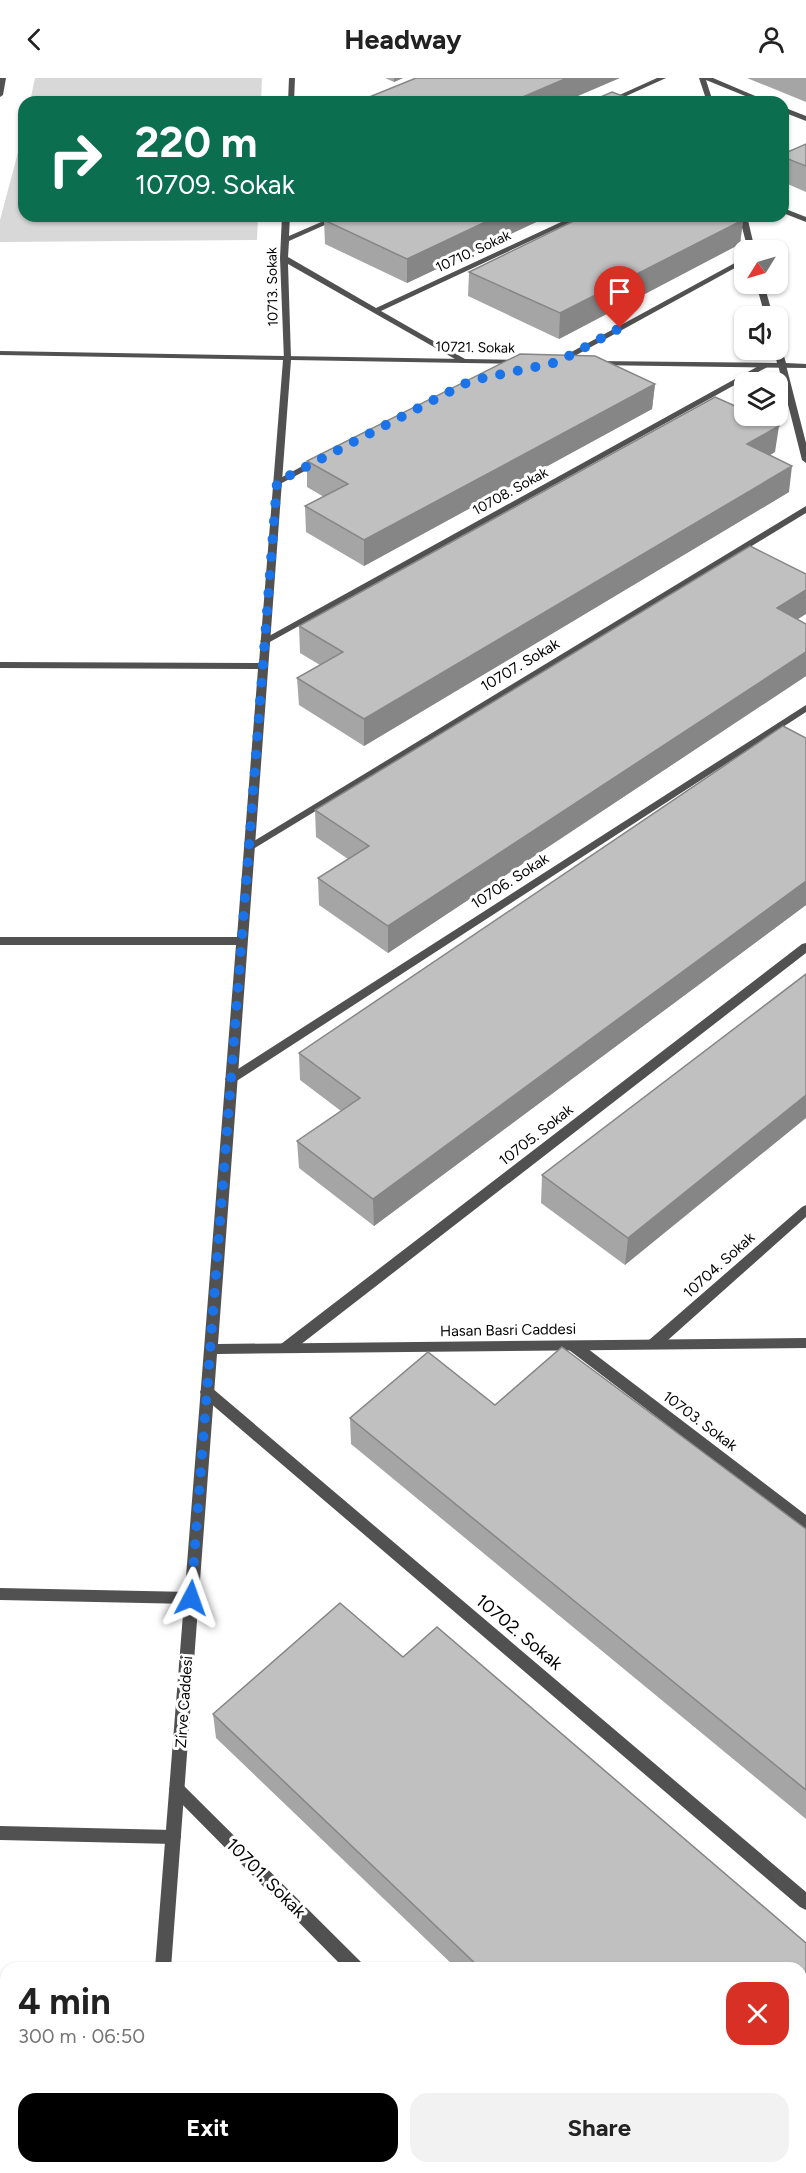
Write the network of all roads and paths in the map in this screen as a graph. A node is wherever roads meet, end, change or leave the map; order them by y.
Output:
1 (3, 78) edge
2 (292, 78) edge
3 (663, 78) edge
4 (702, 78) edge
5 (707, 78) edge
6 (0, 95) edge
7 (291, 96) edge
8 (621, 96) edge
9 (708, 96) edge
10 (751, 96) edge
11 (789, 112) edge
12 (806, 119) edge
13 (789, 213) edge
14 (806, 220) edge
15 (286, 222) edge
16 (327, 222) edge
17 (567, 222) edge
18 (745, 222) edge
19 (285, 240) junction
20 (749, 240) edge
21 (284, 258) junction
22 (734, 265) edge
23 (377, 310) junction
24 (0, 353) edge
25 (287, 358) junction
26 (781, 360) edge
27 (462, 361) junction
28 (534, 362) edge
29 (558, 362) junction
30 (546, 363) edge
31 (767, 365) junction
32 (782, 365) junction
33 (806, 366) edge
34 (525, 369) edge
35 (514, 371) edge
36 (328, 455) edge
37 (806, 460) edge
38 (277, 482) junction
39 (806, 509) edge
40 (265, 642) junction
41 (0, 666) edge
42 (263, 666) junction
43 (806, 708) edge
44 (249, 847) junction
45 (0, 941) edge
46 (242, 941) junction
47 (806, 947) edge
48 (231, 1079) junction
49 (806, 1210) edge
50 (806, 1343) edge
51 (654, 1344) junction
52 (574, 1346) junction
53 (286, 1348) junction
54 (210, 1349) junction
55 (207, 1392) junction
56 (806, 1523) edge
57 (0, 1594) edge
58 (191, 1598) junction
59 (177, 1789) junction
60 (0, 1833) edge
61 (173, 1838) junction
62 (806, 1902) edge
63 (163, 1962) edge
64 (349, 1962) edge

1 - 6 street
2 - 7 street
3 - 8 street
4 - 9 street
5 - 10 street
11 - 12 street
13 - 14 street
15 - 19 street, 10713. Sokak
16 - 19 street
17 - 23 street, 10710. Sokak
18 - 20 street
19 - 21 street, 10713. Sokak
21 - 23 street
21 - 25 street, 10713. Sokak
22 - 29 street
23 - 27 street
24 - 25 street, 10721. Sokak
25 - 27 street, 10721. Sokak
25 - 38 street, Zirve Caddesi
26 - 32 street
27 - 28 street, 10721. Sokak
29 - 30 street
29 - 31 street
31 - 32 street
31 - 40 street, 10708. Sokak
32 - 33 street
32 - 37 street
34 - 35 street
36 - 38 street
38 - 40 street, Zirve Caddesi
39 - 44 street, 10707. Sokak
40 - 42 street, Zirve Caddesi
41 - 42 street
42 - 44 street, Zirve Caddesi
43 - 48 street, 10706. Sokak
44 - 46 street, Zirve Caddesi
45 - 46 street
46 - 48 street, Zirve Caddesi
47 - 53 street, 10705. Sokak
48 - 54 street, Zirve Caddesi
49 - 51 street, 10704. Sokak
50 - 51 street, Hasan Basri Caddesi
51 - 52 street, Hasan Basri Caddesi
52 - 53 street, Hasan Basri Caddesi
52 - 56 street, 10703. Sokak
53 - 54 street, Hasan Basri Caddesi
54 - 55 street, Zirve Caddesi
55 - 58 street, Zirve Caddesi
55 - 62 street, 10702. Sokak
57 - 58 street
58 - 59 street, Zirve Caddesi
59 - 61 street, Zirve Caddesi
59 - 64 street, 10701. Sokak
60 - 61 street
61 - 63 street, Zirve Caddesi

